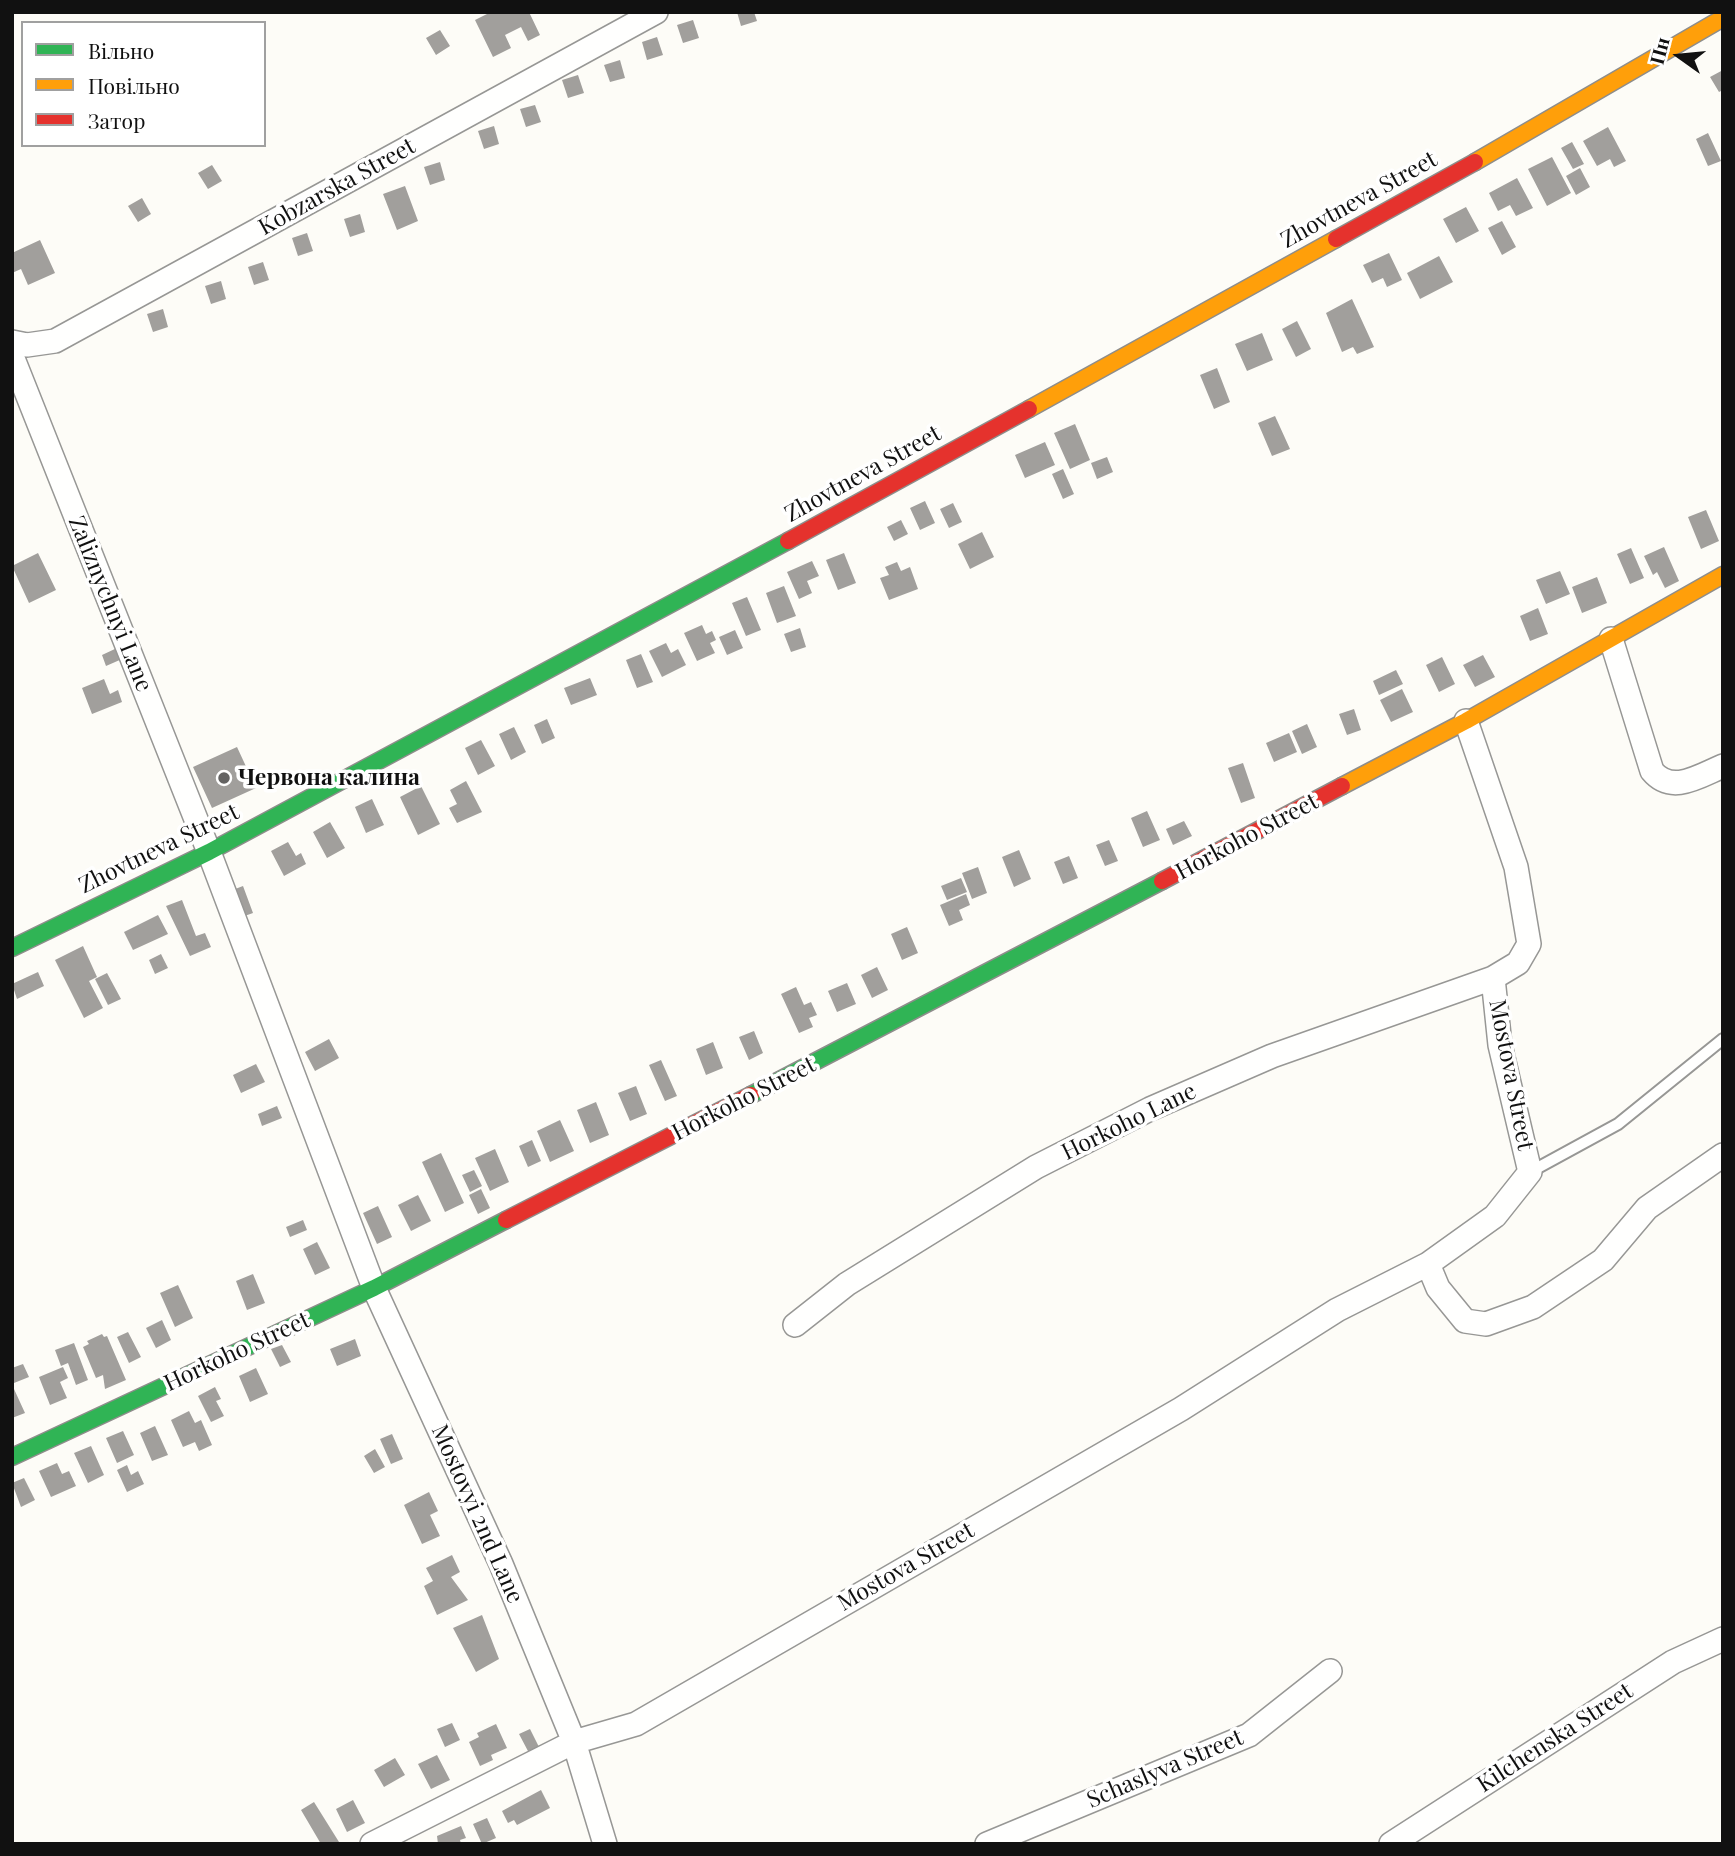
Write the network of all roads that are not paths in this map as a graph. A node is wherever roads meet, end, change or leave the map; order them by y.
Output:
1 (656, 12) edge
2 (1723, 18) edge
3 (12, 342) edge
4 (12, 356) edge
5 (1723, 575) edge
6 (1611, 639) junction
7 (1466, 721) junction
8 (1723, 766) edge
9 (209, 852) junction
10 (12, 948) edge
11 (1493, 978) junction
12 (1723, 1040) edge
13 (1723, 1155) edge
14 (1530, 1172) junction
15 (1428, 1264) junction
16 (374, 1288) junction
17 (795, 1325) dead end
18 (12, 1457) edge
19 (1723, 1639) edge
20 (1330, 1671) dead end
21 (574, 1742) junction
22 (372, 1844) edge
23 (605, 1844) edge
24 (987, 1844) edge
25 (1391, 1844) edge

1 - 3 street, Kobzarska Street
2 - 9 street, Zhovtneva Street
4 - 9 street, Zaliznychnyi Lane
5 - 6 street, Horkoho Street
6 - 7 street, Horkoho Street
6 - 8 street
7 - 11 street
7 - 16 street, Horkoho Street
9 - 10 street, Zhovtneva Street
9 - 16 street, Zaliznychnyi Lane
11 - 14 street, Mostova Street
11 - 17 street, Horkoho Lane
12 - 14 lane, Mostova Street
13 - 15 street
14 - 15 street, Mostova Street
15 - 21 street, Mostova Street
16 - 18 street, Horkoho Street
16 - 21 street, Mostovyi 2nd Lane
19 - 25 street, Kilchenska Street
20 - 24 street, Schaslyva Street
21 - 22 street, Mostova Street
21 - 23 street, Mostovyi 2nd Lane

